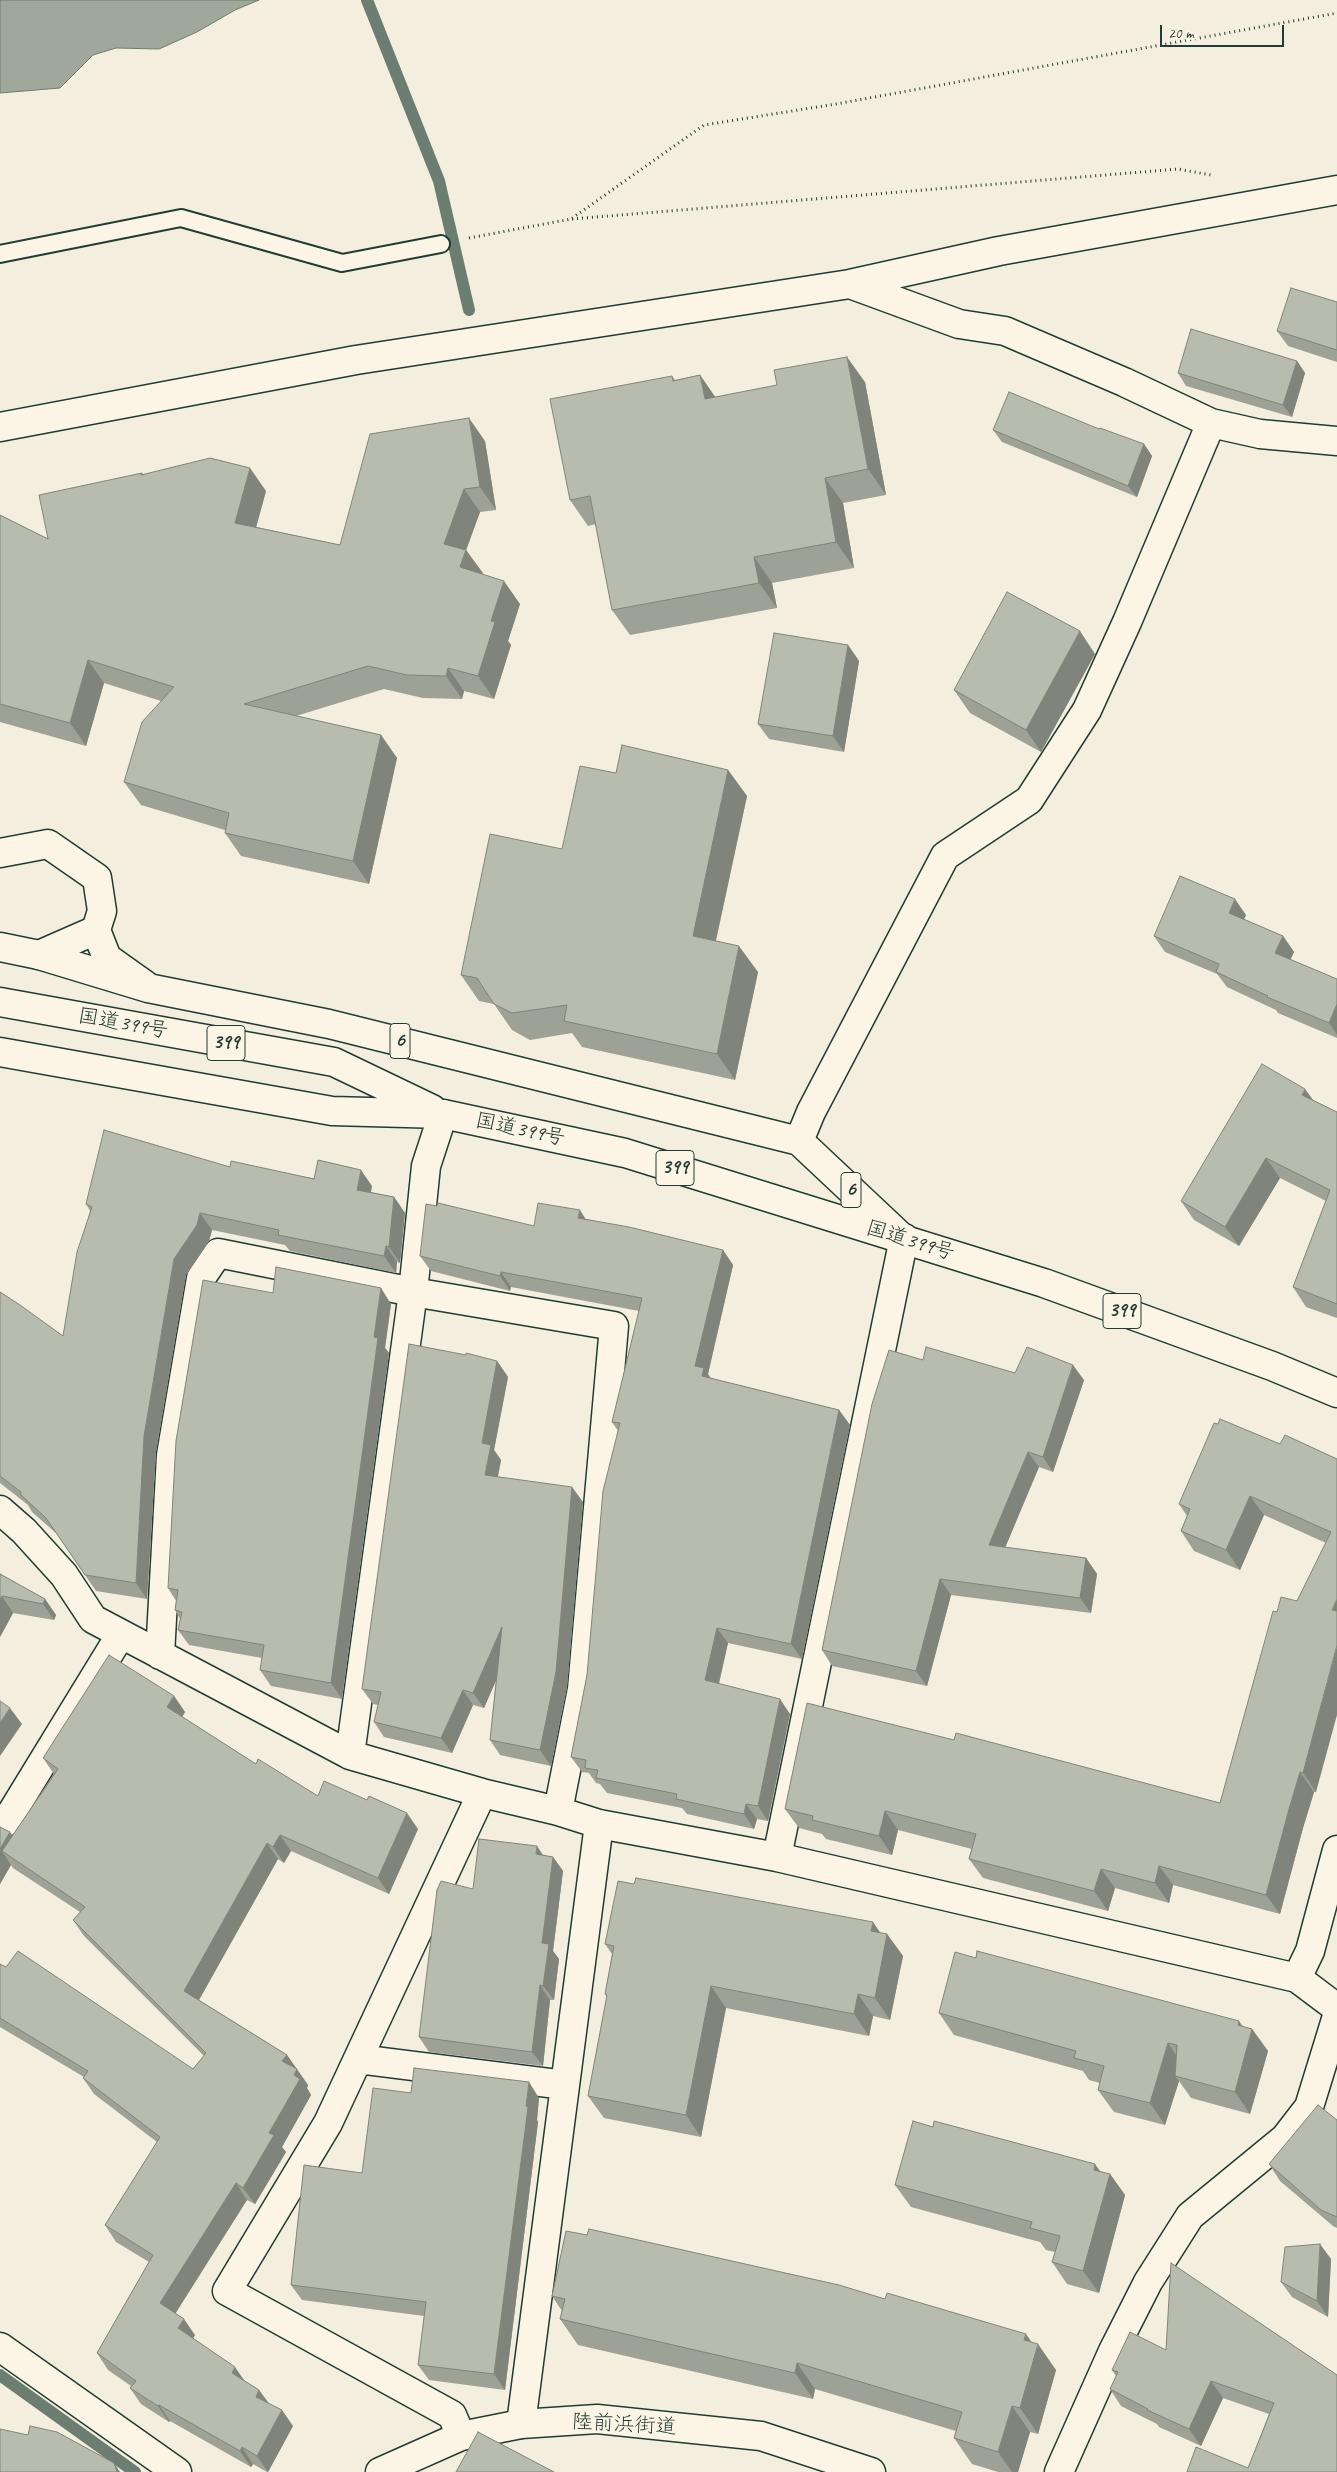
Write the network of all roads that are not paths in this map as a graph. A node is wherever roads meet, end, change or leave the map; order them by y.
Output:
1 (1337, 190) edge
2 (441, 244) dead end
3 (0, 254) edge
4 (850, 284) junction
5 (1211, 423) junction
6 (0, 427) edge
7 (1337, 441) edge
8 (0, 853) edge
9 (96, 930) junction
10 (0, 946) edge
11 (39, 955) junction
12 (148, 988) junction
13 (0, 1002) edge
14 (0, 1052) edge
15 (443, 1114) junction
16 (799, 1141) junction
17 (904, 1238) junction
18 (414, 1292) junction
19 (1337, 1393) edge
20 (0, 1510) edge
21 (121, 1634) junction
22 (160, 1654) junction
23 (350, 1754) junction
24 (482, 1793) junction
25 (558, 1811) junction
26 (0, 1819) edge
27 (599, 1824) junction
28 (1337, 1850) edge
29 (776, 1857) junction
30 (1297, 1978) junction
31 (1337, 2008) edge
32 (1337, 2016) edge
33 (358, 2059) junction
34 (565, 2085) junction
35 (0, 2347) edge
36 (521, 2424) junction
37 (461, 2436) junction
38 (177, 2472) edge
39 (380, 2472) edge
40 (870, 2472) edge
41 (1059, 2472) edge

1 - 4 main road
2 - 3 lane
4 - 5 main road
4 - 6 main road
5 - 7 main road
5 - 16 main road
8 - 9 main road
9 - 11 main road
9 - 12 main road
10 - 11 main road, 6
11 - 12 main road, 6
12 - 16 main road, 6
13 - 15 main road, 国道399号 / 399
14 - 15 main road, 国道399号 / 399
15 - 17 main road, 国道399号 / 399
15 - 18 main road
16 - 17 main road, 6
17 - 19 main road, 国道399号 / 399
17 - 29 main road
18 - 22 main road
18 - 23 main road
18 - 25 main road
20 - 21 main road
21 - 22 main road
21 - 26 main road
22 - 23 main road
23 - 24 main road
24 - 25 main road
24 - 33 main road
25 - 27 main road
27 - 29 main road
27 - 34 main road
28 - 30 main road
29 - 30 main road
30 - 31 main road
32 - 41 main road
33 - 34 main road
33 - 37 main road
34 - 36 main road
35 - 38 main road
36 - 37 main road, 陸前浜街道
36 - 40 main road, 陸前浜街道
37 - 39 main road, 陸前浜街道

